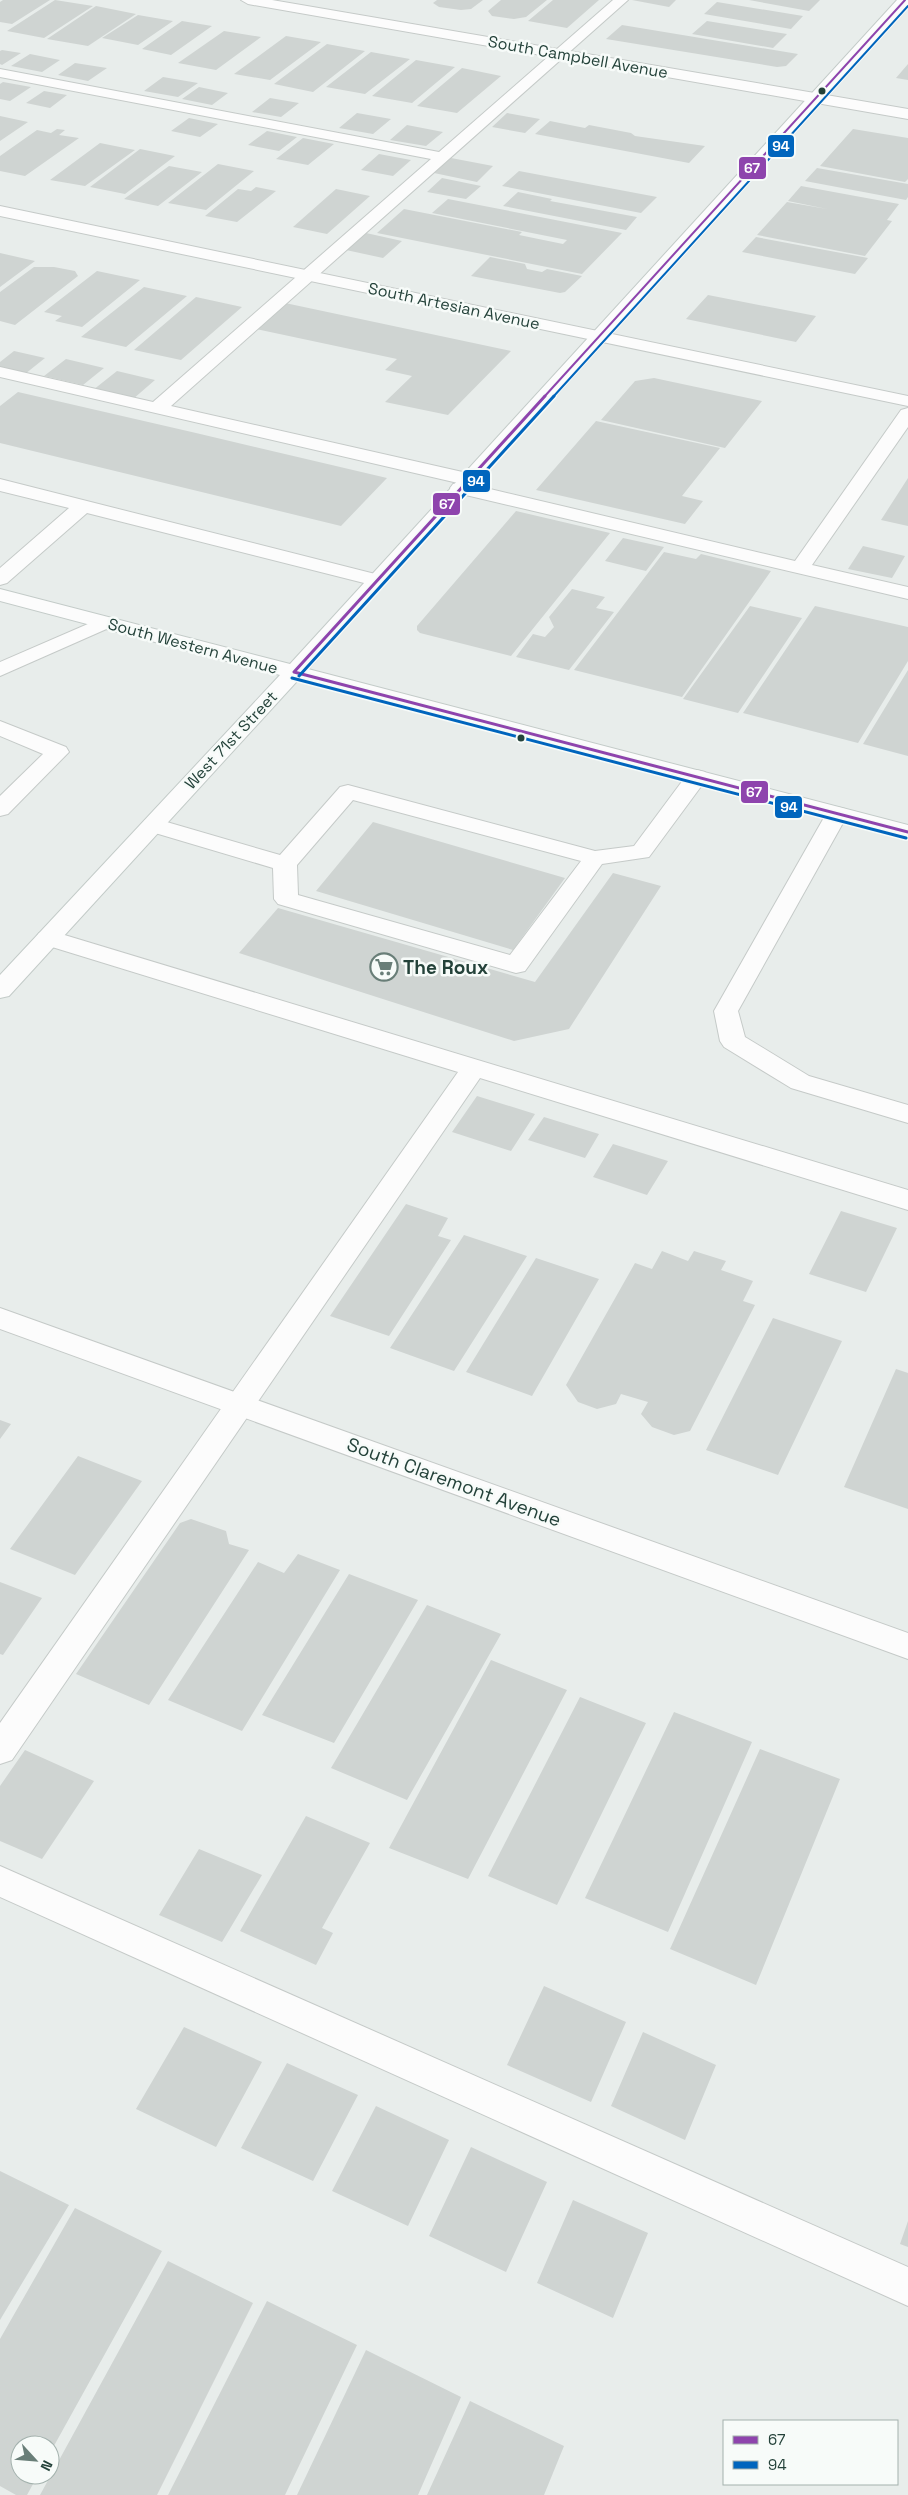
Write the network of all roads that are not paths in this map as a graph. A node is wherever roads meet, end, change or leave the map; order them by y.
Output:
1 (248, 0) edge
2 (621, 0) edge
3 (905, 3) edge
4 (560, 54) junction
5 (0, 73) edge
6 (816, 98) junction
7 (908, 114) edge
8 (443, 157) junction
9 (0, 210) edge
10 (308, 275) junction
11 (598, 337) junction
12 (0, 372) edge
13 (908, 401) edge
14 (157, 408) junction
15 (908, 414) edge
16 (464, 484) junction
17 (0, 485) edge
18 (83, 506) junction
19 (800, 568) junction
20 (0, 579) edge
21 (376, 580) junction
22 (908, 593) edge
23 (0, 595) edge
24 (104, 623) junction
25 (0, 670) edge
26 (294, 672) junction
27 (0, 728) edge
28 (697, 777) junction
29 (0, 809) edge
30 (837, 814) junction
31 (153, 825) junction
32 (908, 832) edge
33 (595, 858) junction
34 (285, 864) junction
35 (48, 938) junction
36 (0, 990) edge
37 (474, 1068) junction
38 (908, 1114) edge
39 (908, 1200) edge
40 (0, 1318) edge
41 (241, 1404) junction
42 (908, 1646) edge
43 (0, 1750) edge
44 (0, 1881) edge
45 (908, 2287) edge

1 - 4 main road, South Campbell Avenue
2 - 4 main road
3 - 6 main road, West 71st Street
4 - 6 main road, South Campbell Avenue
4 - 8 main road
5 - 8 main road
6 - 7 main road, South Campbell Avenue
6 - 11 main road, West 71st Street
8 - 10 main road
9 - 10 main road, South Artesian Avenue
10 - 11 main road, South Artesian Avenue
10 - 14 main road
11 - 13 main road, South Artesian Avenue
11 - 16 main road, West 71st Street
12 - 14 main road
14 - 16 main road
15 - 19 main road
16 - 19 main road
16 - 21 main road, West 71st Street
17 - 18 main road
18 - 20 main road
18 - 21 main road
19 - 22 main road
21 - 26 main road, West 71st Street
23 - 24 main road, South Western Avenue
24 - 25 main road
24 - 26 main road, South Western Avenue
26 - 28 main road, South Western Avenue
26 - 31 main road, West 71st Street
27 - 29 main road
28 - 30 main road, South Western Avenue
28 - 33 main road
30 - 32 main road, South Western Avenue
30 - 38 main road
31 - 34 main road
31 - 35 main road, West 71st Street
33 - 34 main road
33 - 34 main road
35 - 36 main road, West 71st Street
35 - 37 main road
37 - 39 main road
37 - 41 main road
40 - 41 main road, South Claremont Avenue
41 - 42 main road, South Claremont Avenue
41 - 43 main road
44 - 45 main road

